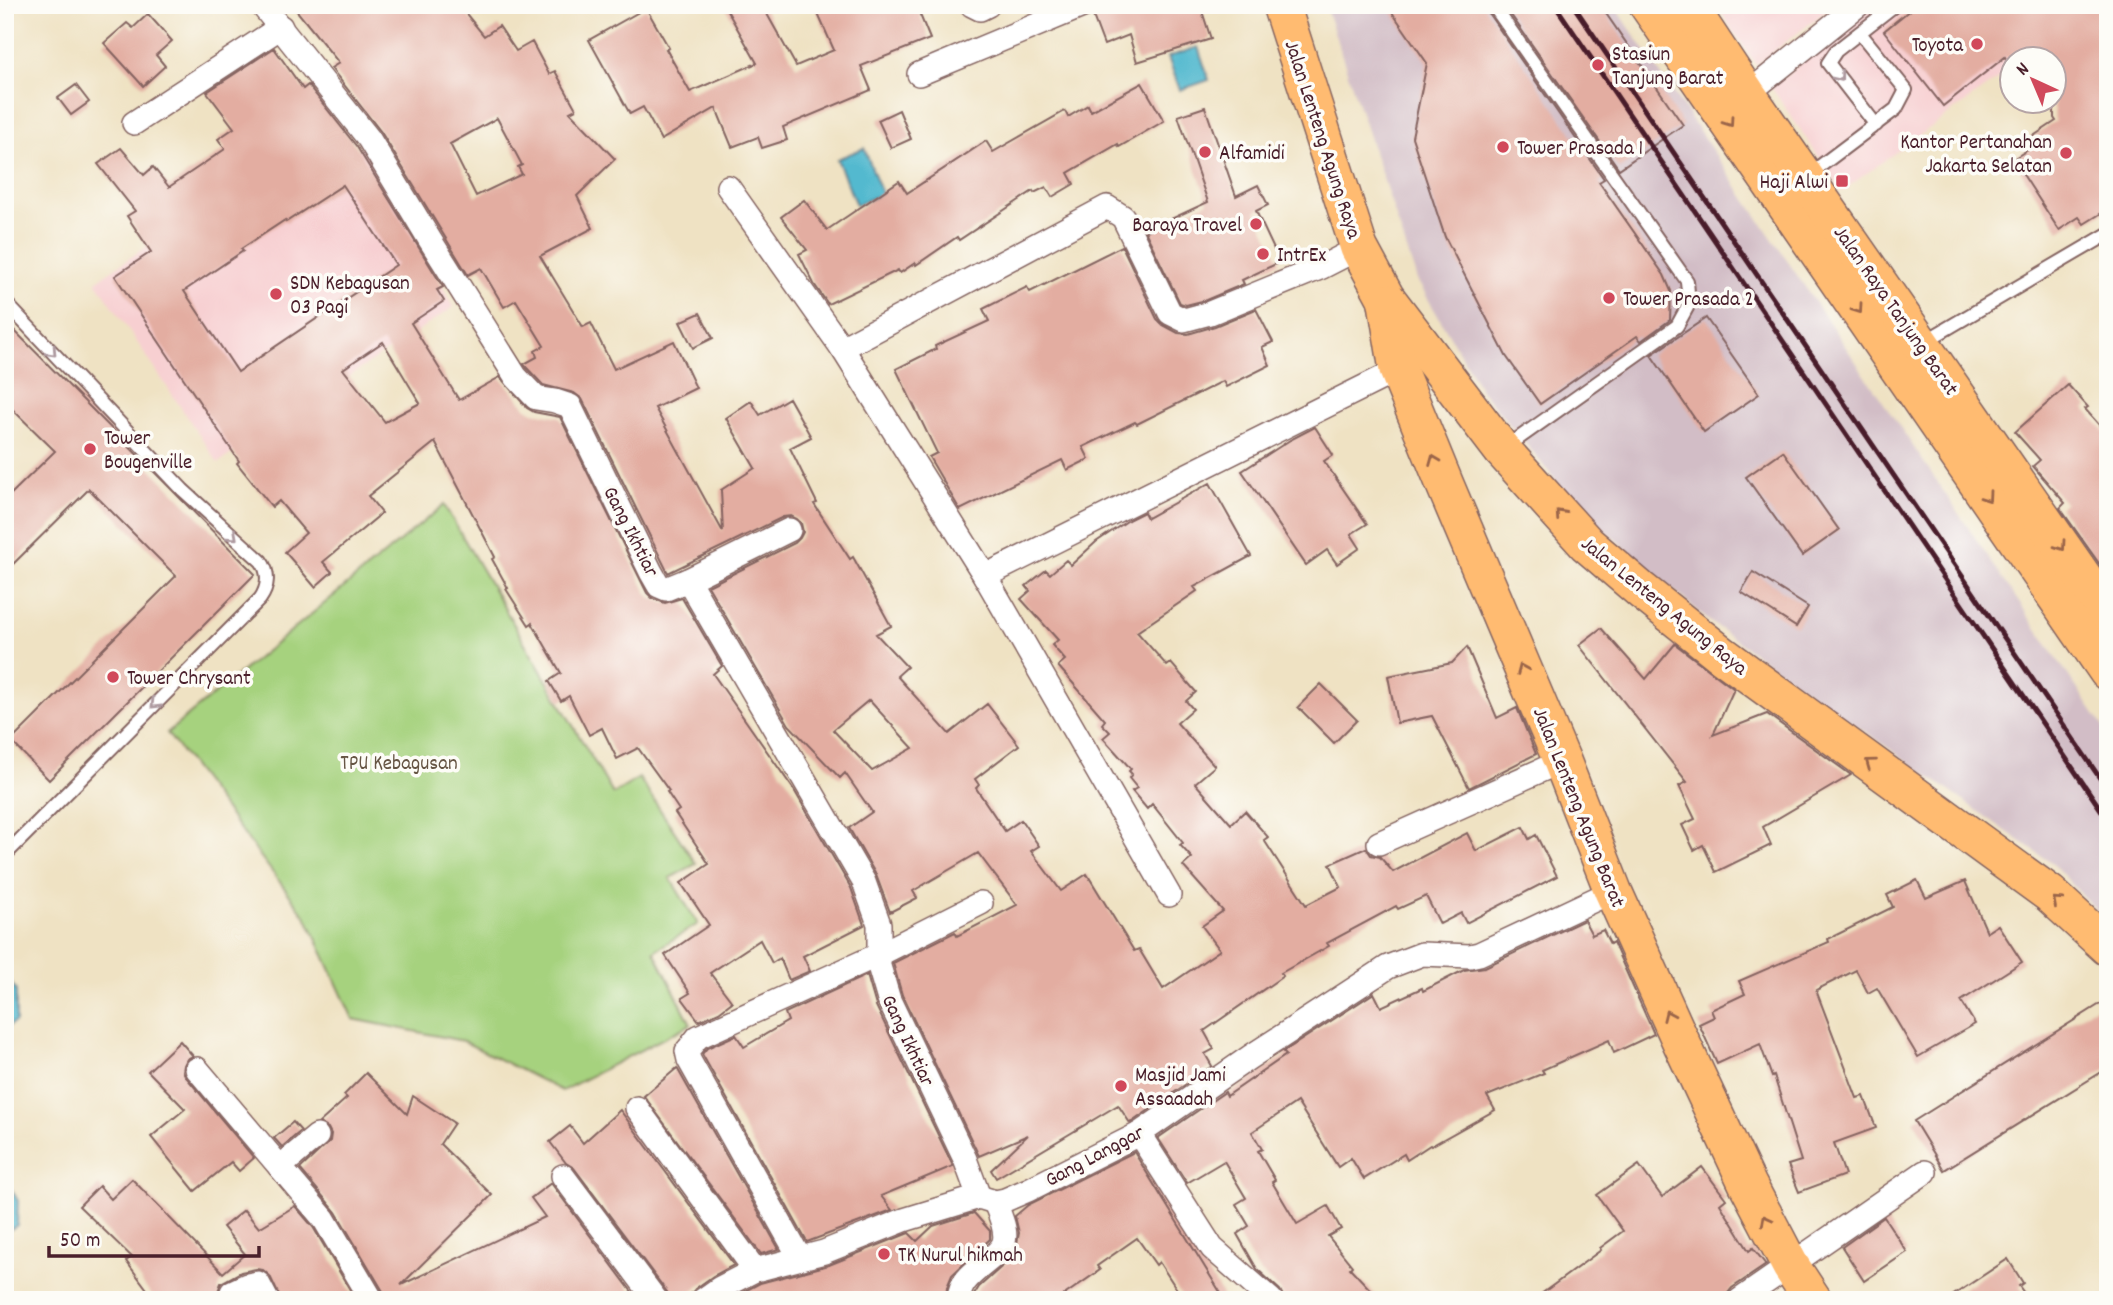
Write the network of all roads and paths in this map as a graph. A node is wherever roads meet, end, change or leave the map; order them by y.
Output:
1 (262, 5) edge
2 (972, 5) edge
3 (988, 5) edge
4 (1085, 5) edge
5 (1281, 5) edge
6 (1493, 5) edge
7 (1648, 5) edge
8 (1688, 5) edge
9 (1858, 5) edge
10 (1895, 5) edge
11 (281, 27) junction
12 (1860, 33) junction
13 (919, 74) dead end
14 (1747, 94) junction
15 (134, 123) dead end
16 (1876, 125) junction
17 (1806, 177) junction
18 (728, 187) dead end
19 (2108, 234) edge
20 (1359, 248) junction
21 (1386, 298) junction
22 (5, 302) edge
23 (1920, 344) junction
24 (842, 348) junction
25 (1398, 369) junction
26 (1502, 450) junction
27 (789, 530) dead end
28 (985, 576) junction
29 (688, 580) junction
30 (2108, 613) edge
31 (2108, 672) edge
32 (1562, 761) junction
33 (1379, 844) dead end
34 (5, 855) edge
35 (1613, 891) junction
36 (1169, 895) dead end
37 (981, 903) dead end
38 (2108, 947) edge
39 (878, 955) junction
40 (197, 1069) dead end
41 (637, 1108) dead end
42 (1139, 1134) junction
43 (317, 1136) dead end
44 (280, 1167) junction
45 (1925, 1172) dead end
46 (563, 1177) dead end
47 (987, 1199) junction
48 (800, 1258) junction
49 (1790, 1265) junction
50 (755, 1270) junction
51 (232, 1292) dead end
52 (267, 1300) edge
53 (372, 1300) edge
54 (656, 1300) edge
55 (703, 1300) edge
56 (960, 1300) edge
57 (1271, 1300) edge
58 (1740, 1300) edge
59 (1813, 1300) edge

1 - 11 street, Gang Ikhtiar
2 - 3 street
4 - 13 street
5 - 20 main road, Jalan Lenteng Agung Raya
6 - 26 lane
7 -> 31 main road
8 - 14 main road, Jalan Raya Tanjung Barat
9 - 14 street
10 - 12 lane
11 - 15 street
11 - 29 street, Gang Ikhtiar
12 - 16 lane
12 -> 16 lane
14 - 17 main road, Jalan Raya Tanjung Barat
16 - 17 lane
17 - 23 main road, Jalan Raya Tanjung Barat
18 - 24 street
19 - 23 lane
20 - 21 main road, Jalan Lenteng Agung Raya
20 - 24 street
21 - 25 main road, Jalan Lenteng Agung Barat
21 - 26 main road, Jalan Lenteng Agung Raya
22 -> 34 lane
23 -> 30 main road, Jalan Raya Tanjung Barat
24 - 28 street
25 - 28 street
32 -> 25 main road, Jalan Lenteng Agung Barat
38 -> 26 main road, Jalan Lenteng Agung Raya
27 - 29 street
28 - 36 street
29 - 39 street, Gang Ikhtiar
32 - 33 street
32 - 35 main road, Jalan Lenteng Agung Barat
35 - 42 street, Gang Langgar
49 -> 35 main road, Jalan Lenteng Agung Barat
37 - 39 street
39 - 47 street, Gang Ikhtiar
39 - 48 street
40 - 44 street
41 - 50 street
42 - 47 street, Gang Langgar
42 - 57 street
43 - 44 street
44 - 53 street
45 - 49 street
46 - 54 street
47 - 48 street, Gang Langgar
47 - 56 street, Gang Ikhtiar
48 - 50 street, Gang Langgar
49 - 58 street
49 - 59 main road, Jalan Lenteng Agung Barat
50 - 55 street, Gang Langgar
51 - 52 street

